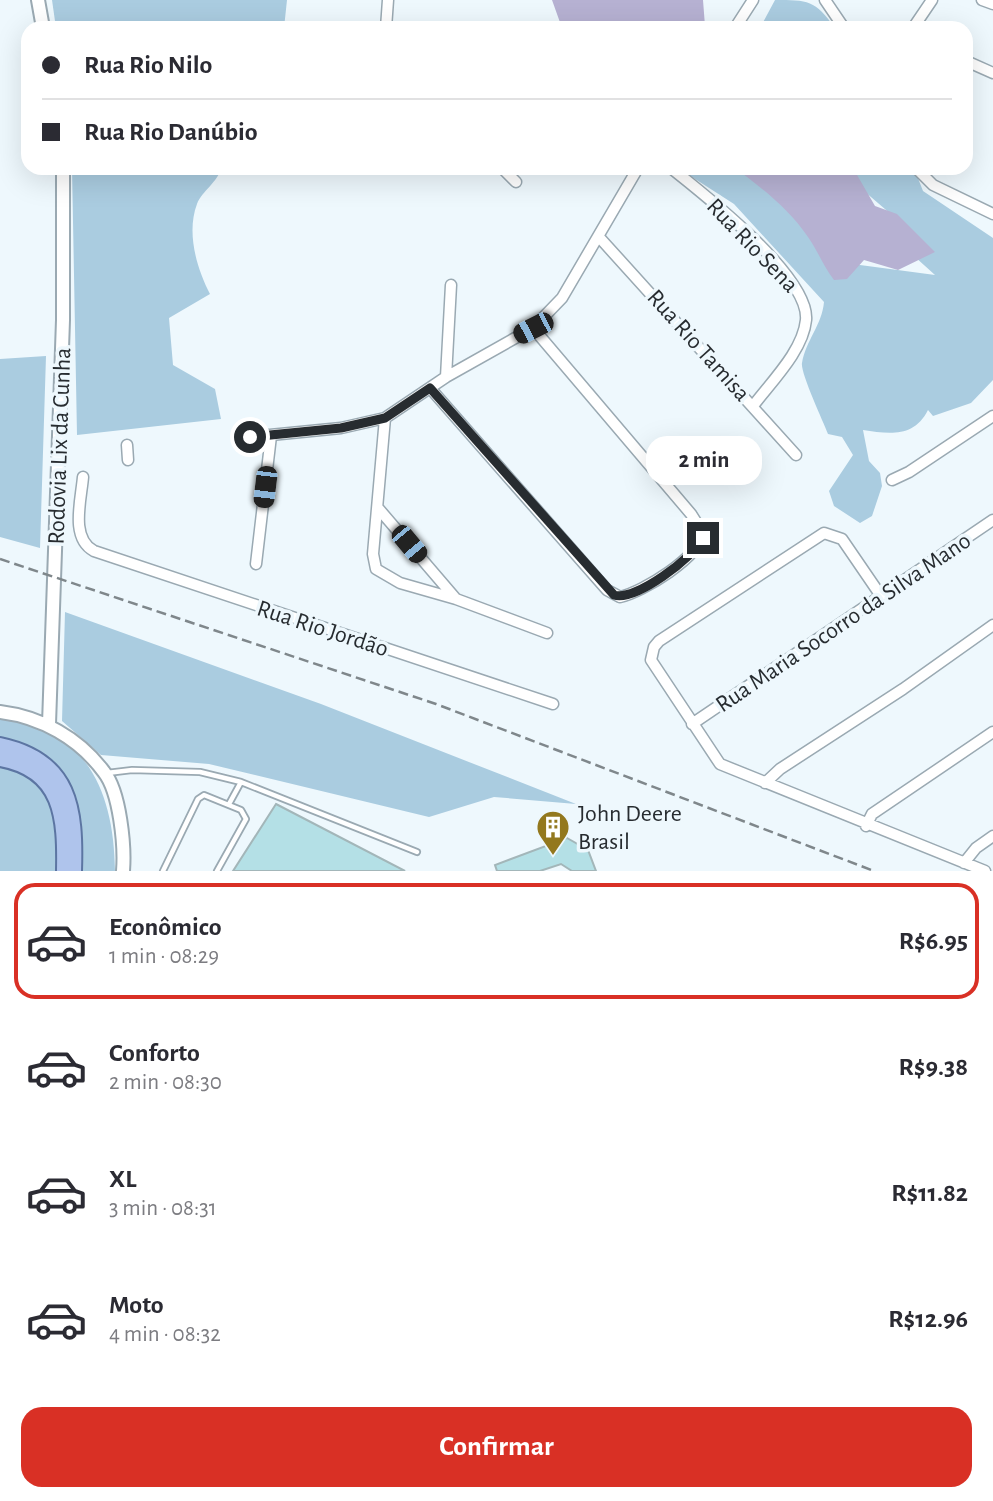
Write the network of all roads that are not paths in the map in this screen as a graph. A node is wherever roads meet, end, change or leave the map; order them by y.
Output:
1 (38, 0) edge
2 (388, 0) edge
3 (753, 0) edge
4 (825, 0) edge
5 (932, 0) edge
6 (982, 0) edge
7 (993, 4) edge
8 (42, 21) edge
9 (386, 21) edge
10 (740, 21) edge
11 (839, 21) edge
12 (918, 21) edge
13 (973, 64) edge
14 (993, 73) edge
15 (63, 175) edge
16 (509, 175) edge
17 (634, 175) edge
18 (680, 175) edge
19 (923, 175) edge
20 (516, 182) dead end
21 (993, 214) edge
22 (598, 237) junction
23 (451, 285) dead end
24 (533, 328) junction
25 (446, 377) junction
26 (430, 388) junction
27 (753, 406) junction
28 (993, 416) edge
29 (385, 418) junction
30 (271, 436) junction
31 (250, 437) dead end
32 (127, 445) dead end
33 (796, 456) dead end
34 (128, 460) dead end
35 (83, 477) dead end
36 (892, 480) dead end
37 (378, 508) junction
38 (993, 520) edge
39 (256, 564) dead end
40 (881, 596) junction
41 (456, 599) junction
42 (993, 625) edge
43 (547, 633) dead end
44 (553, 704) dead end
45 (0, 712) edge
46 (49, 724) junction
47 (692, 724) junction
48 (993, 732) edge
49 (0, 745) edge
50 (0, 759) edge
51 (106, 773) junction
52 (241, 782) junction
53 (765, 783) junction
54 (229, 804) junction
55 (866, 826) junction
56 (993, 836) edge
57 (417, 852) dead end
58 (964, 863) junction
59 (64, 871) edge
60 (74, 871) edge
61 (123, 871) edge
62 (163, 871) edge
63 (217, 871) edge
64 (985, 871) edge

1 - 8 main road
2 - 9 street
3 - 10 street
4 - 11 street
5 - 12 street
6 - 7 street
13 - 14 street
15 - 46 main road, Rodovia Lix da Cunha
16 - 20 street
17 - 22 street
18 - 27 street, Rua Rio Sena
19 - 21 street
22 - 24 street
22 - 27 street, Rua Rio Tamisa
23 - 25 street
24 - 25 street
24 - 26 street
25 - 26 street
26 - 29 street
27 - 33 street, Rua Rio Tamisa
28 - 36 street
29 - 30 street
29 - 37 street
30 - 31 street
30 - 39 street
32 - 34 street
35 - 44 street, Rua Rio Jordão
37 - 41 street
37 - 41 street
38 - 40 street, Rua Maria Socorro da Silva Mano
40 - 47 street, Rua Maria Socorro da Silva Mano
40 - 47 street
41 - 43 street
42 - 53 street
45 - 46 main road
46 - 51 main road
47 - 53 street
48 - 55 street
49 - 60 main road
50 - 59 main road
51 - 52 lane
51 - 61 main road
52 - 54 lane
52 - 57 lane
53 - 55 street
54 - 62 lane
54 - 63 lane
55 - 58 street
56 - 58 street
58 - 64 street

